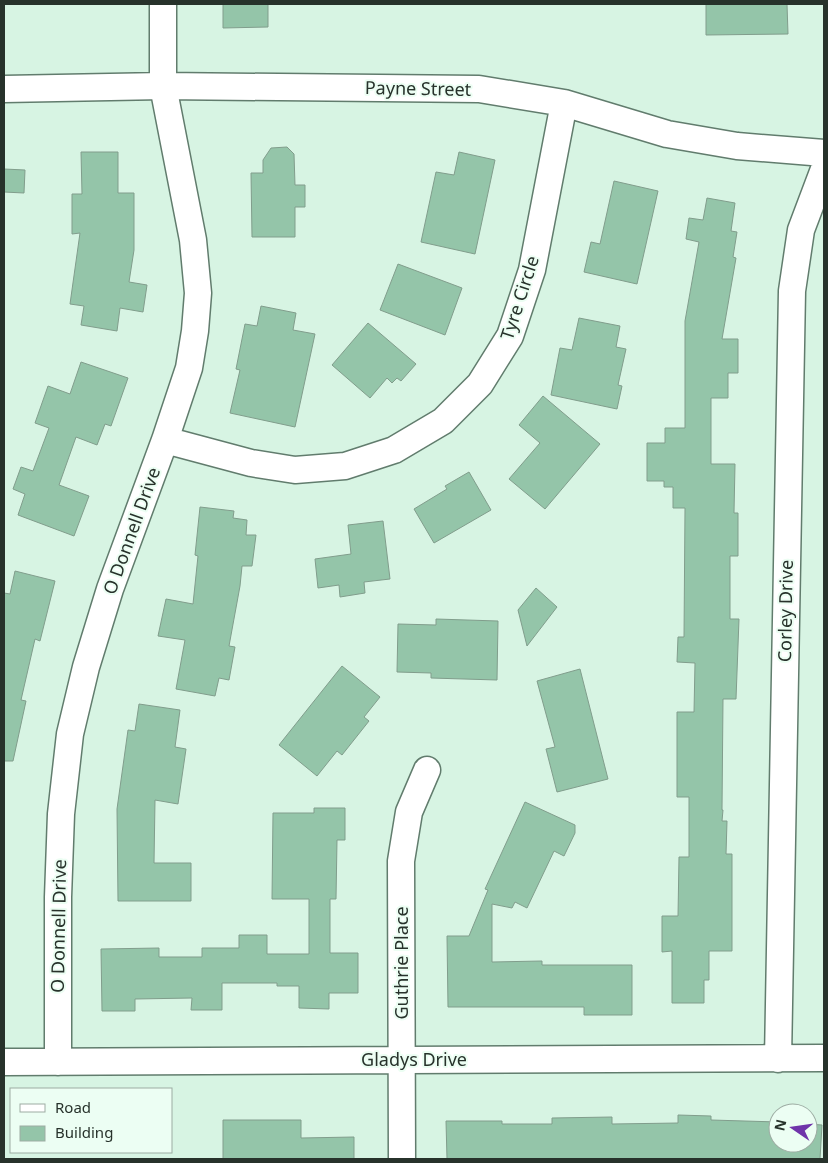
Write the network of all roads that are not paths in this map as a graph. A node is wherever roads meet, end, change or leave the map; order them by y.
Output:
1 (163, 4) edge
2 (163, 86) junction
3 (4, 89) edge
4 (564, 103) junction
5 (824, 153) edge
6 (824, 169) edge
7 (165, 440) junction
8 (427, 770) dead end
9 (824, 1058) edge
10 (778, 1059) junction
11 (402, 1060) junction
12 (4, 1062) edge
13 (58, 1062) junction
14 (402, 1159) edge

1 - 2 street, O Donnell Drive
2 - 3 street, Payne Street
2 - 4 street, Payne Street
2 - 7 street, O Donnell Drive
4 - 5 street, Payne Street
4 - 7 street, Tyre Circle
6 - 10 street, Corley Drive
7 - 13 street, O Donnell Drive
8 - 11 street, Guthrie Place
9 - 10 street, Gladys Drive
10 - 11 street, Gladys Drive
11 - 13 street, Gladys Drive
11 - 14 street, Guthrie Place
12 - 13 street, Gladys Drive

